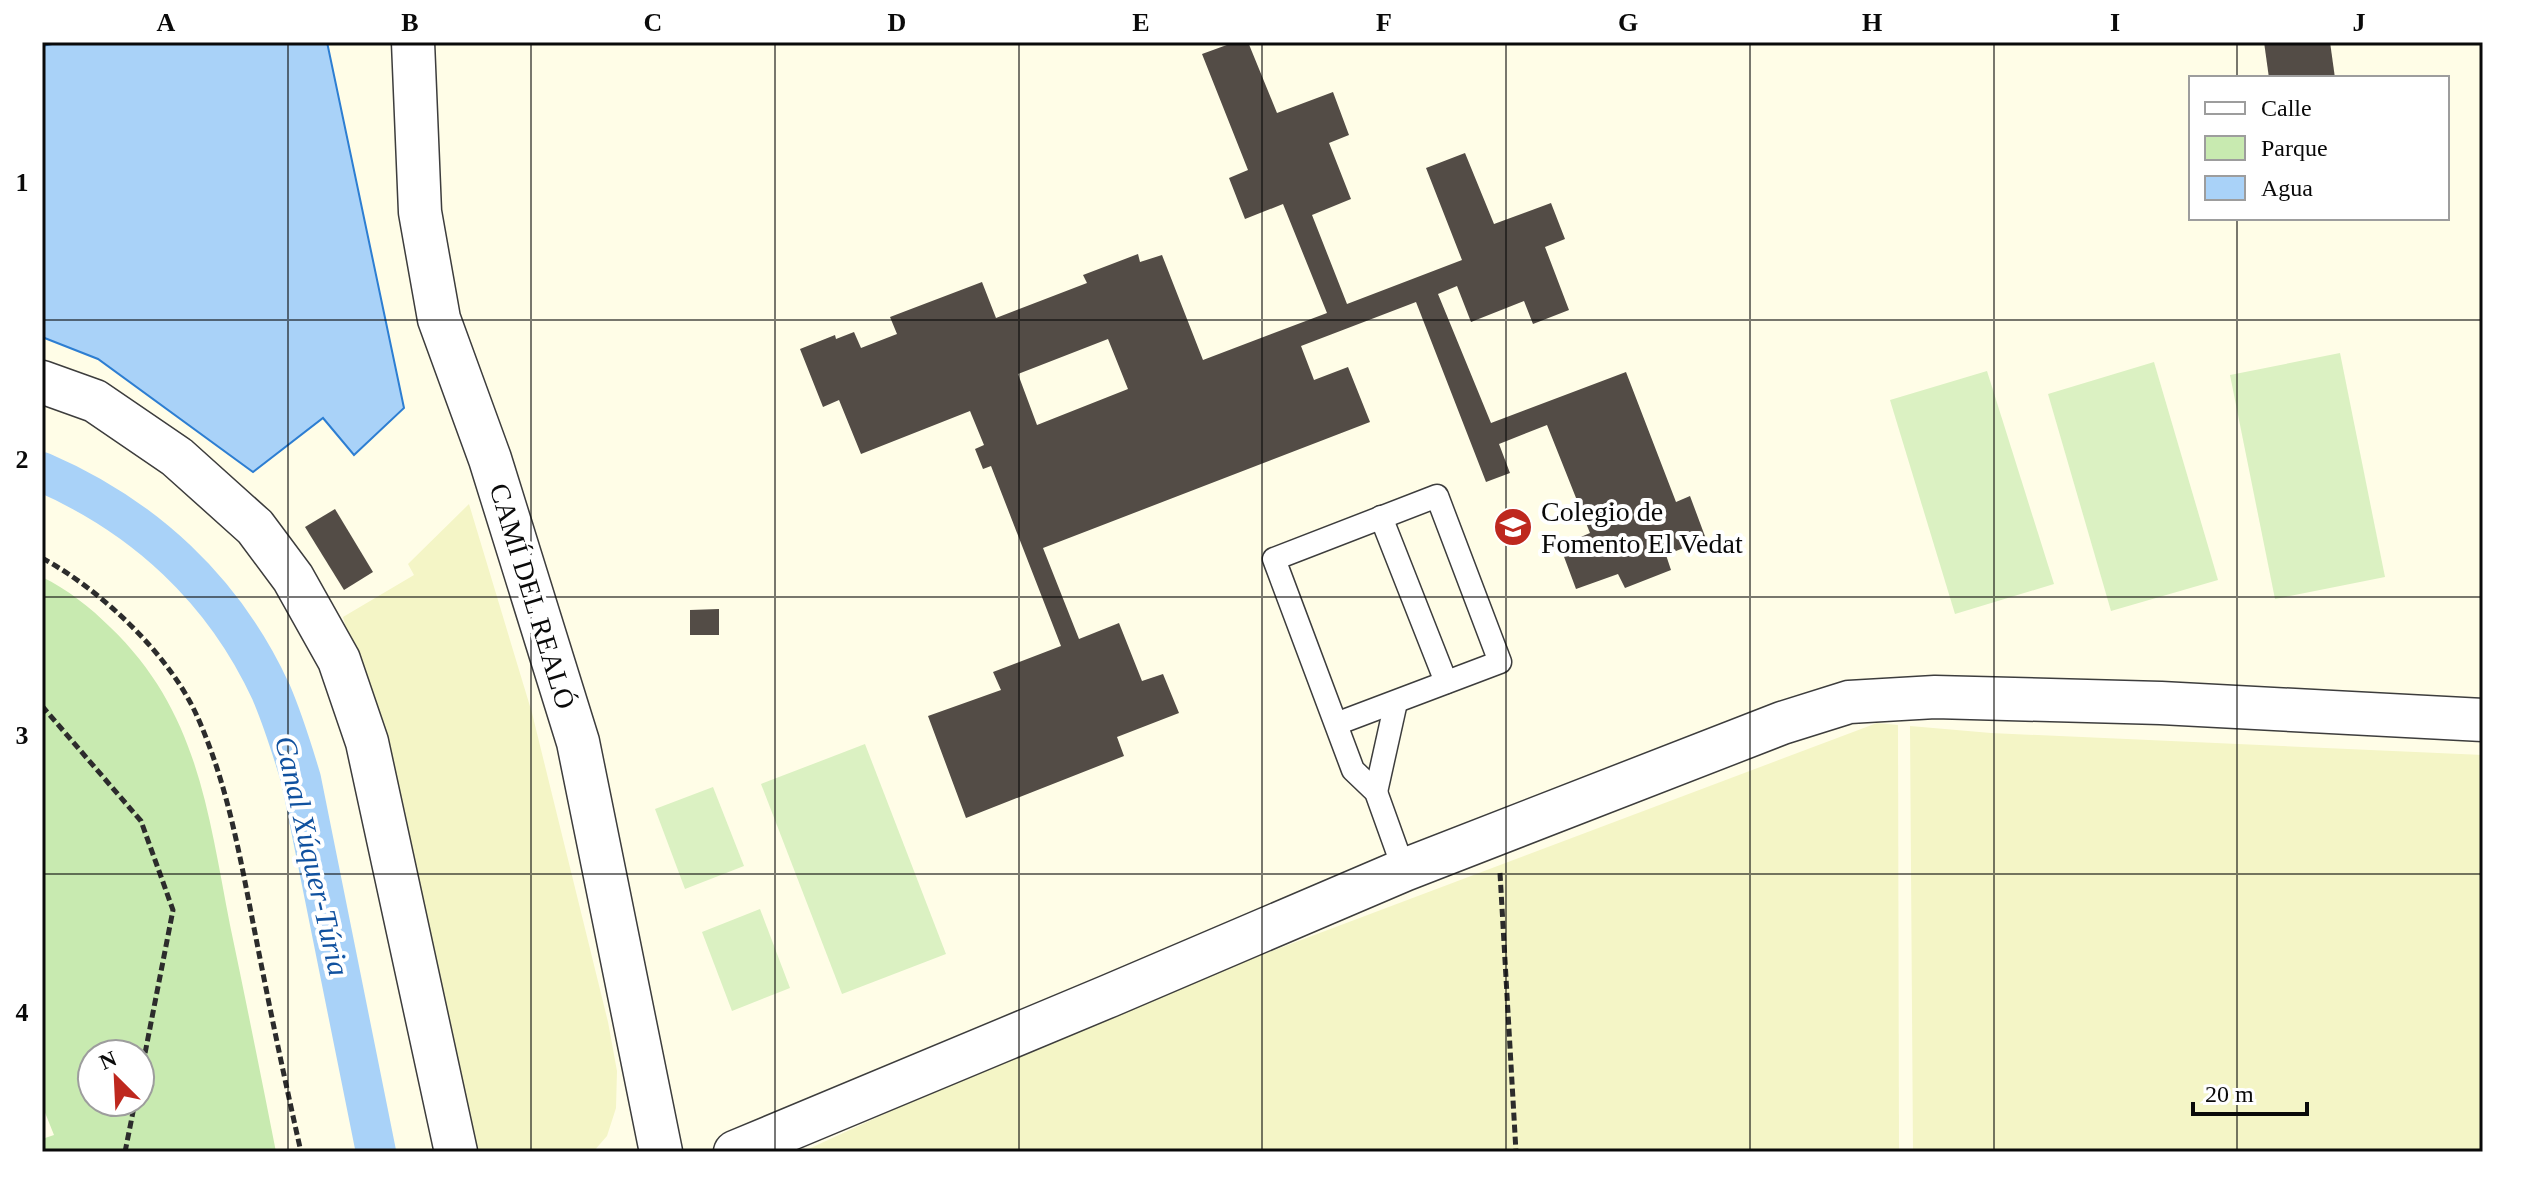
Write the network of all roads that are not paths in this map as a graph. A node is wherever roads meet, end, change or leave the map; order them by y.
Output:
1 (413, 42) edge
2 (42, 382) edge
3 (1381, 517) junction
4 (1446, 682) junction
5 (1396, 702) junction
6 (2483, 720) edge
7 (1336, 724) junction
8 (1376, 792) junction
9 (1404, 870) junction
10 (456, 1152) edge
11 (661, 1152) edge
12 (735, 1152) edge

1 - 11 street, CAMÍ DEL REALÓ
2 - 10 street
3 - 4 lane
3 - 4 lane
3 - 7 lane
4 - 5 lane
5 - 7 lane
5 - 8 lane
6 - 9 street
7 - 8 lane
8 - 9 lane
9 - 12 street

